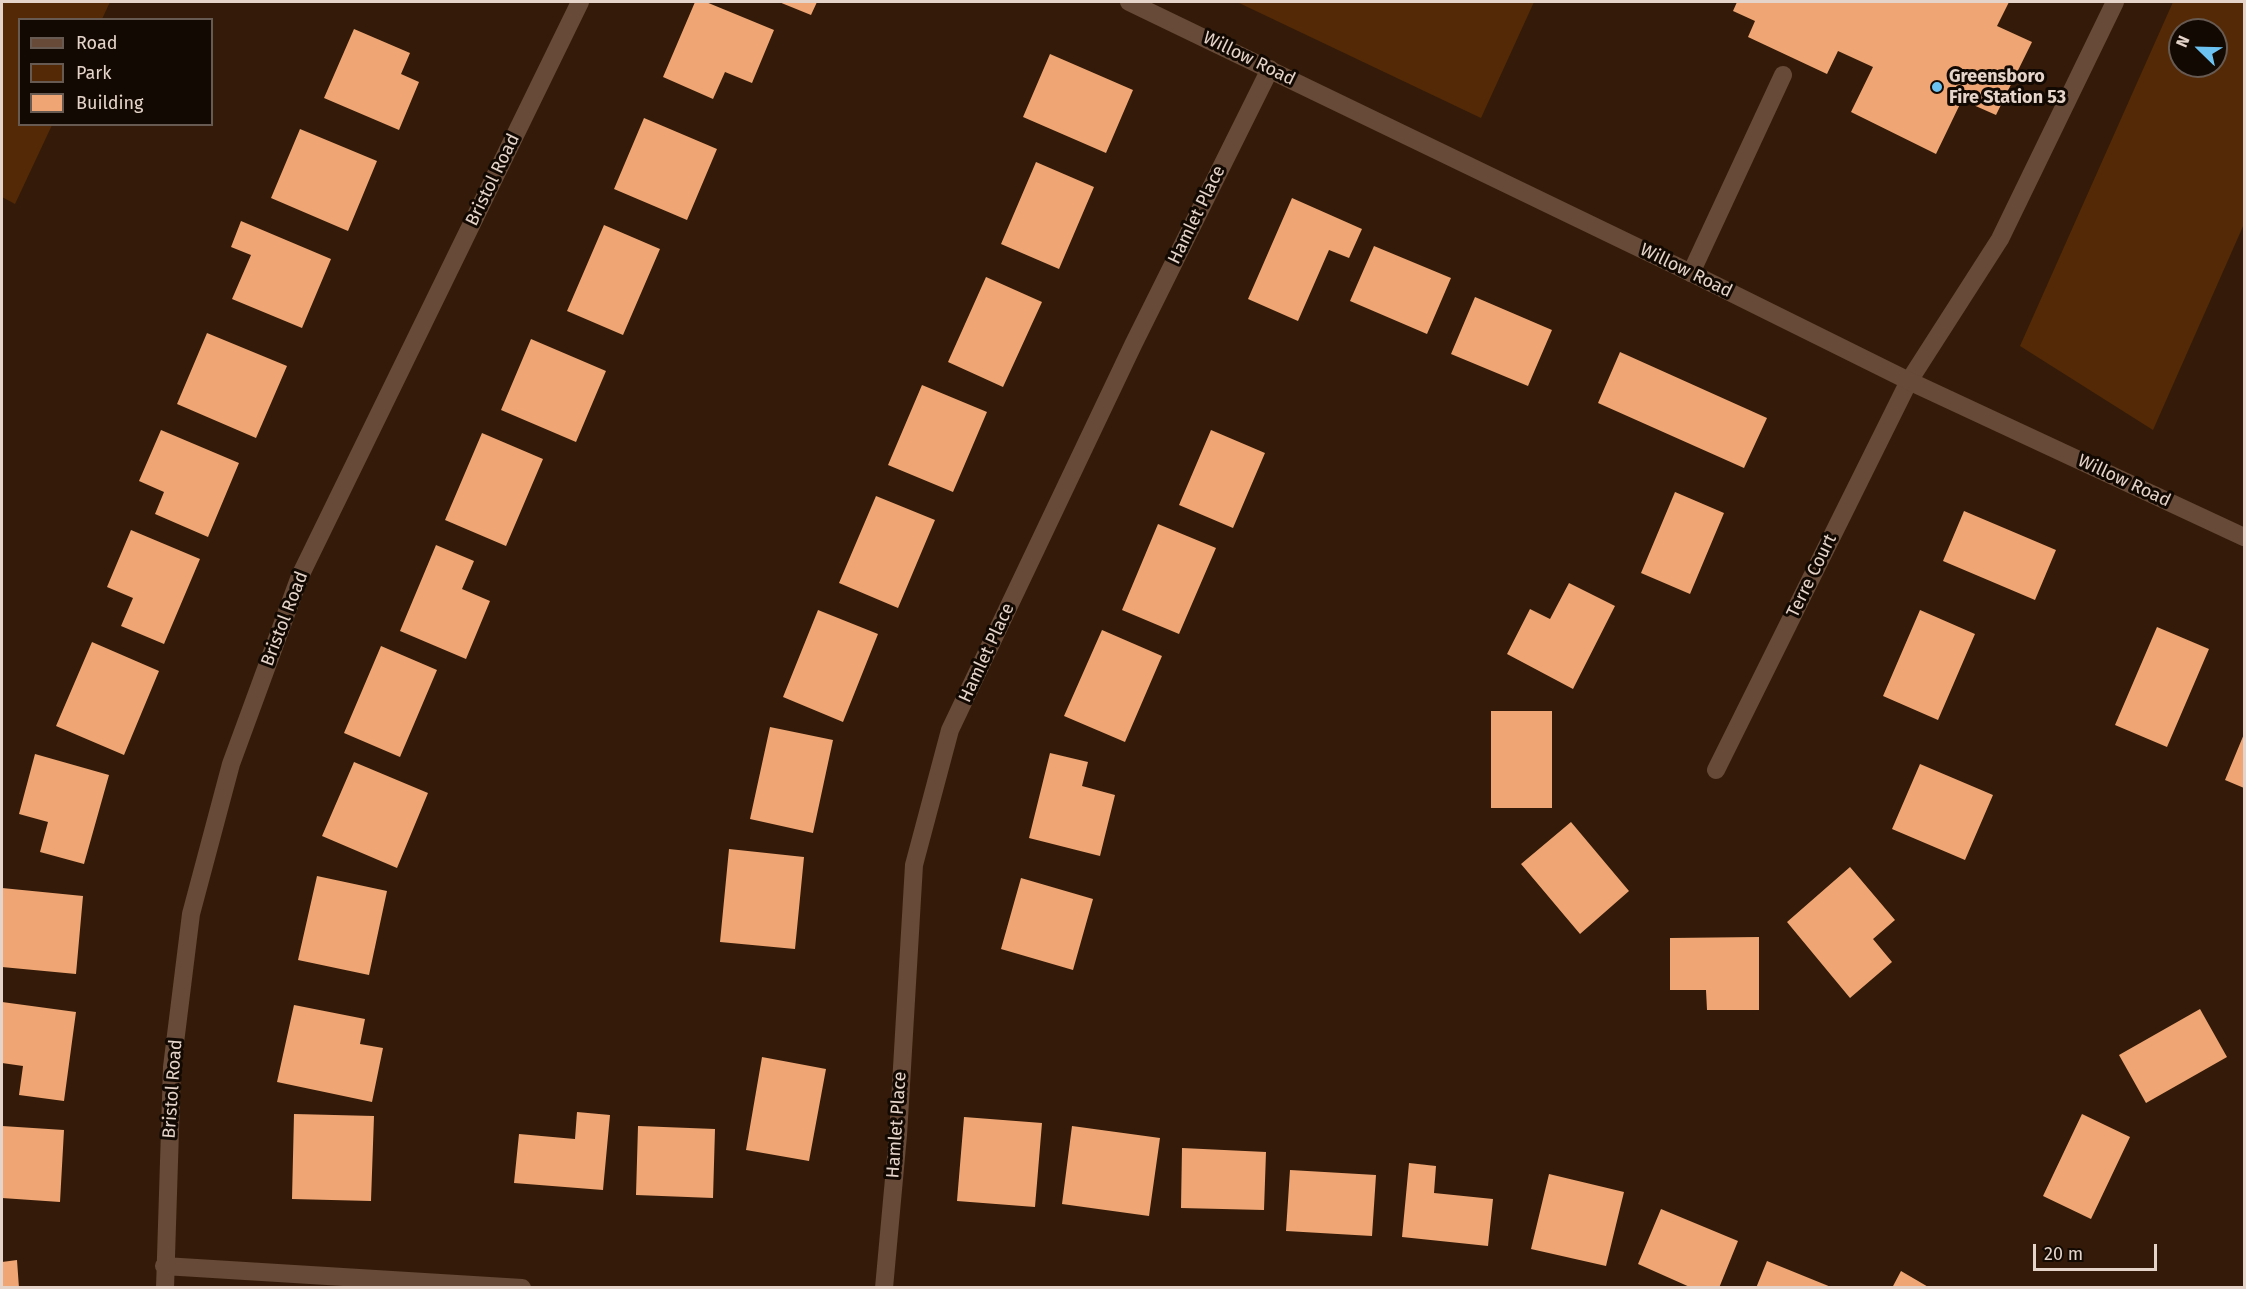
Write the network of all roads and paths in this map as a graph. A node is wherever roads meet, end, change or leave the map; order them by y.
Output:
1 (580, 2) edge
2 (1129, 2) edge
3 (2115, 2) edge
4 (1270, 69) junction
5 (1783, 75) dead end
6 (1691, 273) junction
7 (1909, 381) junction
8 (2244, 537) edge
9 (1716, 771) dead end
10 (164, 1266) junction
11 (165, 1287) edge
12 (522, 1287) edge
13 (884, 1287) edge

1 - 10 street, Bristol Road
2 - 4 street, Willow Road
3 - 7 street, Terre Court
4 - 6 street, Willow Road
4 - 13 street, Hamlet Place
5 - 6 street
6 - 7 street, Willow Road
7 - 8 street, Willow Road
7 - 9 street, Terre Court
10 - 11 street, Bristol Road
10 - 12 street

